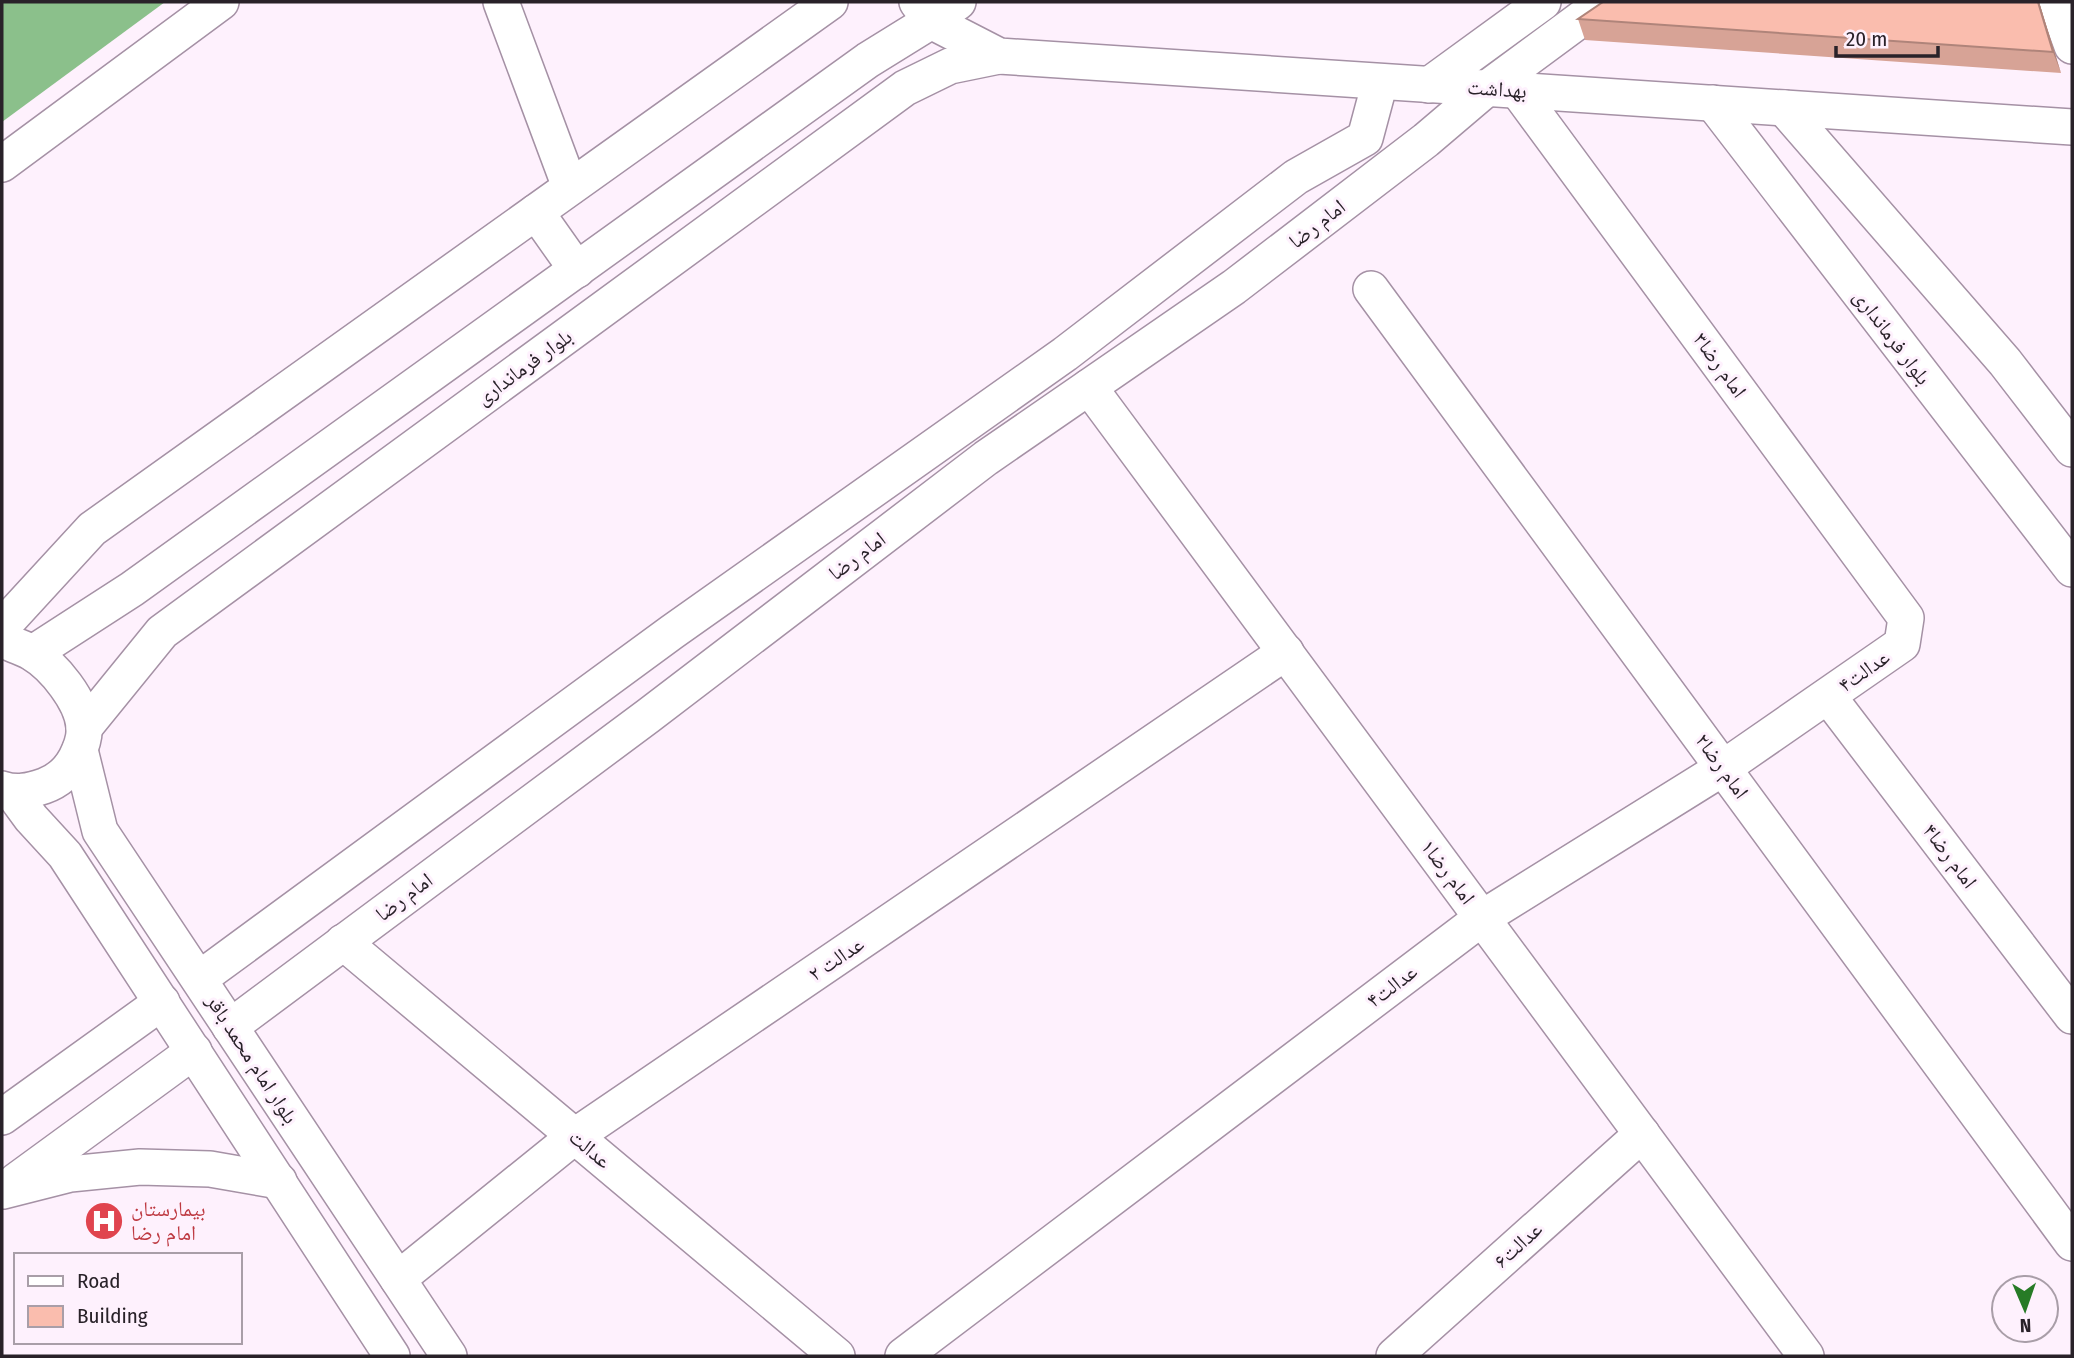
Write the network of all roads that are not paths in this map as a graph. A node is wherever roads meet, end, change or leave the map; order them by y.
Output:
1 (221, 2) edge
2 (501, 2) edge
3 (830, 2) edge
4 (1543, 2) edge
5 (1604, 2) edge
6 (2056, 2) edge
7 (935, 8) edge
8 (2072, 46) edge
9 (999, 56) junction
10 (1380, 82) junction
11 (1429, 85) junction
12 (1502, 90) junction
13 (1713, 103) junction
14 (1784, 108) junction
15 (2072, 127) edge
16 (2, 164) edge
17 (570, 187) junction
18 (536, 212) junction
19 (577, 270) junction
20 (1371, 289) dead end
21 (1089, 387) junction
22 (2072, 449) edge
23 (2072, 569) edge
24 (2, 627) edge
25 (1902, 644) joint
26 (17, 649) edge
27 (1286, 652) junction
28 (1828, 696) junction
29 (82, 739) junction
30 (1724, 768) junction
31 (5, 791) edge
32 (1482, 918) junction
33 (343, 942) junction
34 (199, 979) junction
35 (162, 1002) junction
36 (2072, 1016) edge
37 (230, 1027) junction
38 (194, 1051) junction
39 (2, 1117) edge
40 (1642, 1135) junction
41 (575, 1136) junction
42 (279, 1181) junction
43 (2, 1191) edge
44 (2072, 1243) edge
45 (398, 1279) junction
46 (392, 1356) edge
47 (449, 1356) edge
48 (837, 1356) edge
49 (903, 1356) edge
50 (1394, 1356) edge
51 (1806, 1356) edge

1 - 16 street
2 - 17 street
3 - 17 street
4 - 11 street
5 - 12 street, امام رضا
6 - 8 street
7 - 9 street, بهداشت
7 - 19 street
9 - 10 street, بهداشت
9 - 29 street, بلوار فرمانداری
10 - 11 street, بهداشت
10 - 34 street, امام رضا
11 - 12 street, بهداشت
12 - 13 street, بهداشت
12 - 21 street, امام رضا
12 - 25 street, امام رضا۳
13 - 14 street, بهداشت
13 - 23 street, بلوار فرمانداری
14 - 15 street, بهداشت
14 - 22 street
17 - 18 street
18 - 19 street
18 - 24 street
19 - 26 street
20 - 30 street, امام رضا۲
21 - 27 street, امام رضا۱
21 - 33 street, امام رضا
25 - 28 street, عدالت۴
26 - 29 street, بلوار امام محمد باقر
27 - 32 street, امام رضا۱
27 - 41 street, عدالت ۲
28 - 30 street, عدالت۴
28 - 36 street, امام رضا۴
29 - 31 street, بلوار فرمانداری
29 - 34 street, بلوار امام محمد باقر
30 - 32 street, عدالت۴
30 - 44 street, امام رضا۲
31 - 35 street, بلوار امام محمد باقر
32 - 40 street, امام رضا۱
32 - 49 street, عدالت۴
33 - 37 street, امام رضا
33 - 41 street, عدالت
34 - 37 street, بلوار امام محمد باقر
35 - 38 street, بلوار امام محمد باقر
35 - 39 street
37 - 45 street, بلوار امام محمد باقر
38 - 42 street, بلوار امام محمد باقر
38 - 43 street
40 - 50 street, عدالت۶
40 - 51 street, امام رضا۱
41 - 45 street, عدالت ۲
41 - 48 street, عدالت
42 - 43 street
42 - 46 street, بلوار امام محمد باقر
45 - 47 street, بلوار امام محمد باقر

